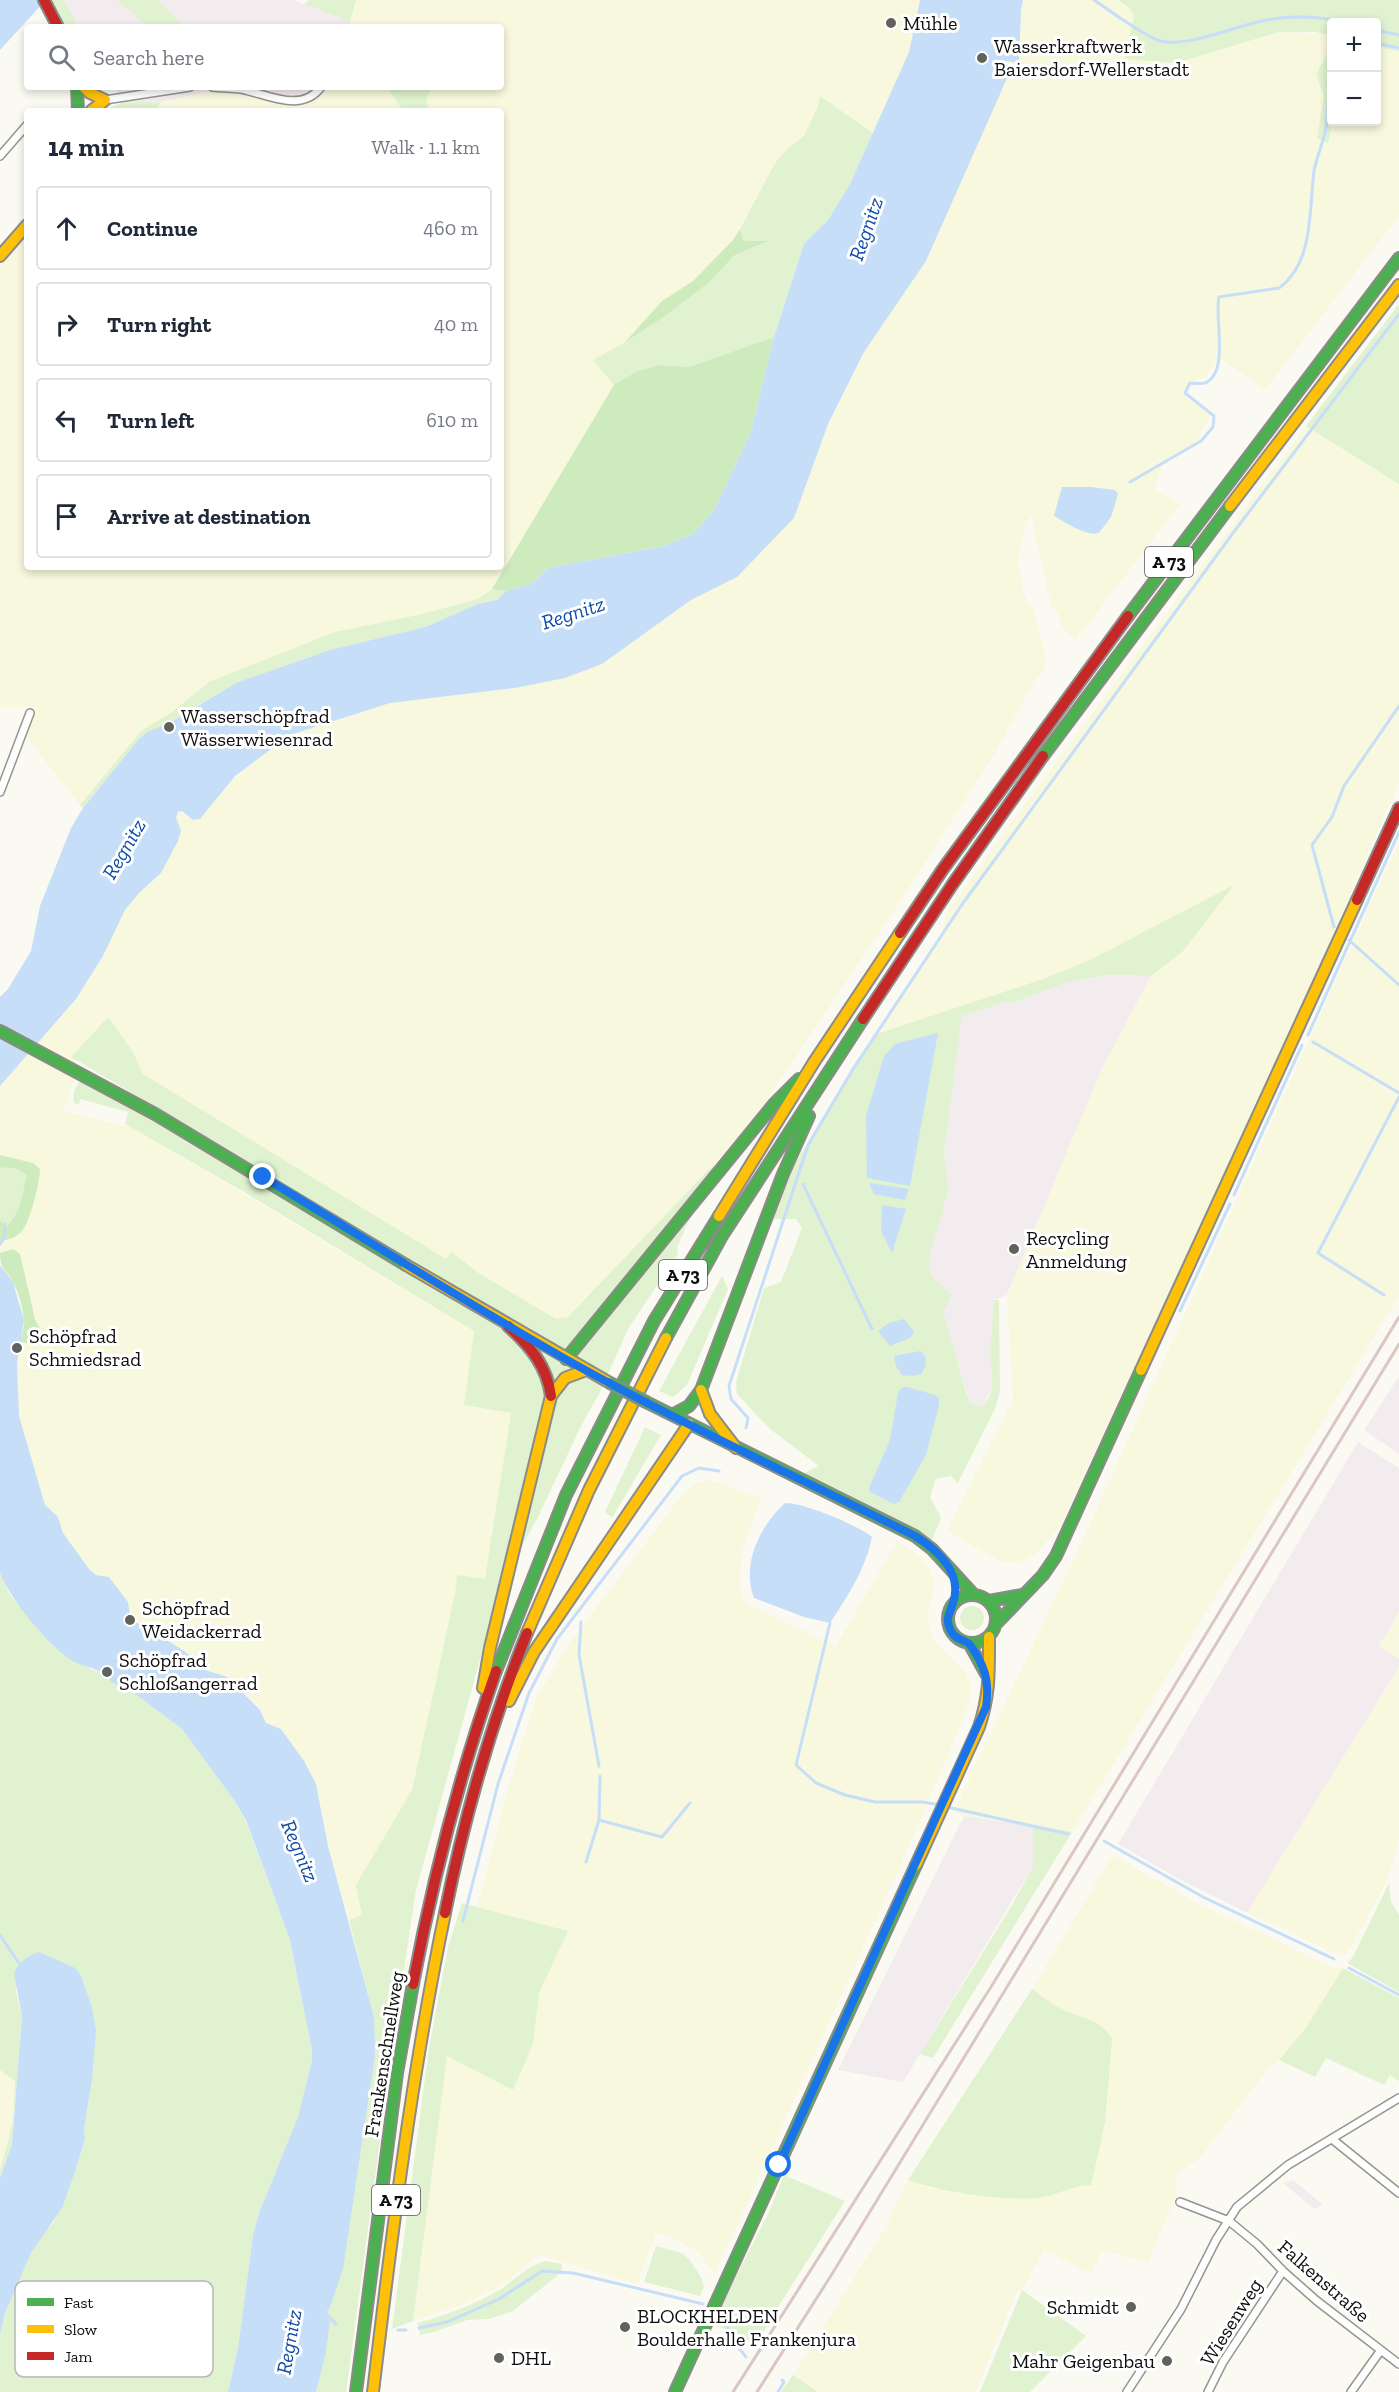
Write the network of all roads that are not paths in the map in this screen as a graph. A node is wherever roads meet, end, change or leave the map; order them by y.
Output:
1 (44, 0) edge
2 (56, 24) edge
3 (77, 90) edge
4 (87, 90) edge
5 (170, 90) edge
6 (244, 90) edge
7 (318, 90) edge
8 (105, 100) junction
9 (78, 108) edge
10 (95, 108) edge
11 (24, 128) edge
12 (0, 156) edge
13 (24, 228) edge
14 (0, 256) edge
15 (1399, 258) edge
16 (1399, 285) edge
17 (30, 713) dead end
18 (0, 792) edge
19 (1399, 808) edge
20 (0, 1031) edge
21 (835, 1059) junction
22 (814, 1062) junction
23 (508, 1326) junction
24 (566, 1359) junction
25 (586, 1370) junction
26 (701, 1390) junction
27 (551, 1396) junction
28 (672, 1415) junction
29 (689, 1424) junction
30 (736, 1448) junction
31 (953, 1574) junction
32 (974, 1594) junction
33 (1022, 1594) junction
34 (988, 1601) junction
35 (953, 1603) junction
36 (996, 1624) junction
37 (989, 1637) junction
38 (969, 1643) junction
39 (988, 1678) junction
40 (476, 1728) junction
41 (492, 1731) junction
42 (1399, 2098) edge
43 (1332, 2139) junction
44 (1399, 2193) edge
45 (1180, 2202) dead end
46 (1229, 2221) junction
47 (1283, 2271) junction
48 (1381, 2350) junction
49 (1399, 2364) edge
50 (356, 2392) edge
51 (372, 2392) edge
52 (675, 2392) edge
53 (1127, 2392) edge
54 (1208, 2392) edge
55 (1351, 2392) edge

1 - 2 main road
3 - 9 main road
4 - 8 main road
5 - 8 street
6 - 7 street
8 - 10 main road
11 - 12 street
13 - 14 main road
15 - 22 main road, A 73
16 - 21 main road, A 73
17 - 18 street
19 - 33 main road
20 - 23 main road
21 - 26 main road
21 - 41 main road, A 73
22 - 24 main road
22 - 40 main road, A 73
23 - 24 main road
23 - 27 main road
24 - 25 main road
25 - 27 main road
25 - 28 main road, bridge
26 - 28 main road
26 - 30 main road
27 - 40 main road
28 - 29 main road
29 - 30 main road
29 - 41 main road
30 - 31 main road
31 - 32 main road
31 - 35 main road
32 - 34 main road
32 - 35 main road
33 - 34 main road
33 - 36 main road
34 - 36 main road
35 - 38 main road
36 - 37 main road
37 - 38 main road
37 - 39 main road
38 - 39 main road
39 - 52 main road
40 - 50 main road, Frankenschnellweg / A 73
41 - 51 main road, Frankenschnellweg / A 73
42 - 43 street
43 - 44 street
43 - 46 street
45 - 46 street, Falkenstraße
46 - 47 street, Falkenstraße
46 - 53 street
47 - 48 street, Falkenstraße
47 - 54 street, Wiesenweg
48 - 49 street, Falkenstraße
48 - 55 street

